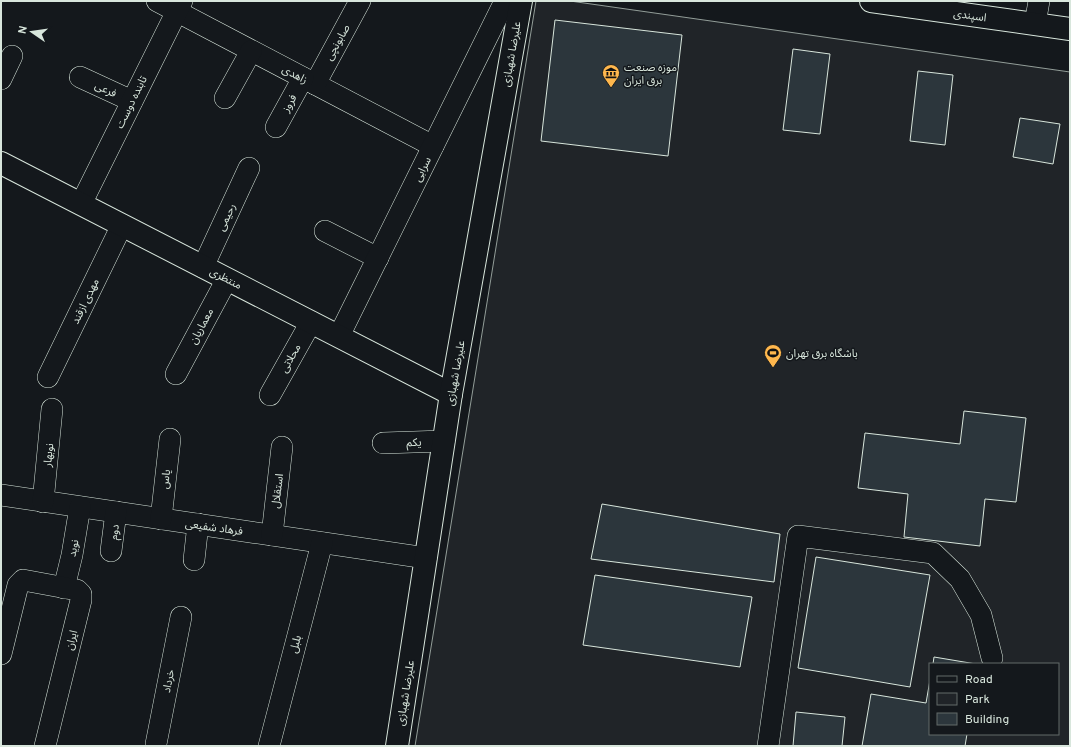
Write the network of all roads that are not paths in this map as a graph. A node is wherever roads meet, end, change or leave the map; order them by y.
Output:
1 (157, 1) edge
2 (360, 1) edge
3 (505, 1) edge
4 (521, 1) edge
5 (870, 1) edge
6 (1039, 1) edge
7 (179, 6) edge
8 (1035, 24) junction
9 (1070, 29) edge
10 (252, 51) junction
11 (12, 56) dead end
12 (80, 77) dead end
13 (1, 79) edge
14 (309, 81) junction
15 (225, 98) dead end
16 (132, 101) junction
17 (276, 127) dead end
18 (433, 146) junction
19 (1, 163) edge
20 (249, 168) dead end
21 (81, 204) junction
22 (122, 225) junction
23 (325, 231) dead end
24 (378, 258) junction
25 (204, 267) junction
26 (227, 279) junction
27 (310, 322) junction
28 (339, 336) junction
29 (176, 374) dead end
30 (48, 377) dead end
31 (451, 394) junction
32 (270, 395) dead end
33 (52, 409) dead end
34 (170, 439) dead end
35 (444, 441) junction
36 (383, 443) dead end
37 (282, 447) dead end
38 (1, 495) edge
39 (43, 502) junction
40 (80, 507) junction
41 (116, 512) junction
42 (161, 519) junction
43 (198, 524) junction
44 (272, 535) junction
45 (322, 543) junction
46 (111, 552) dead end
47 (426, 558) junction
48 (194, 560) dead end
49 (64, 588) junction
50 (181, 618) dead end
51 (1, 654) edge
52 (992, 658) dead end
53 (159, 745) edge
54 (45, 746) edge
55 (269, 746) edge
56 (397, 746) edge
57 (768, 746) edge

1 - 7 street, زاهدی
2 - 14 street, صابونچی
3 - 18 street, سرابی
4 - 31 main road, علیرضا شهبازی
5 - 8 main road, اسپندی
6 - 8 street
7 - 10 street, زاهدی
7 - 16 street, تابنده دوست
8 - 9 main road, اسپندی
10 - 14 street, زاهدی
10 - 15 street
11 - 13 street
12 - 16 street, فرعی
14 - 17 street, فروز
14 - 18 street, زاهدی
16 - 21 street, تابنده دوست
18 - 24 street, سرابی
19 - 21 main road, منتظری
20 - 25 street, رحیمی
21 - 22 main road, منتظری
22 - 25 main road, منتظری
22 - 30 street, مهدی ازقند
23 - 24 street
24 - 28 street, سرابی
25 - 26 main road, منتظری
26 - 27 main road, منتظری
26 - 29 street, معماریان
27 - 28 main road, منتظری
27 - 32 street, محلاتی
28 - 31 main road, منتظری
31 - 35 main road, علیرضا شهبازی
33 - 39 street, نوبهار
34 - 42 street, یاس
35 - 36 street, یکم
35 - 47 main road, علیرضا شهبازی
37 - 44 street, استقلال
38 - 39 street, فرهاد شفیعی
39 - 40 street, فرهاد شفیعی
40 - 41 street, فرهاد شفیعی
40 - 49 street, نوید
41 - 42 street, فرهاد شفیعی
41 - 46 street, دوم
42 - 43 street, فرهاد شفیعی
43 - 44 street, فرهاد شفیعی
43 - 48 street
44 - 45 street, فرهاد شفیعی
45 - 47 street, فرهاد شفیعی
45 - 55 street, بلبل
47 - 56 main road, علیرضا شهبازی
49 - 51 street, ایران
49 - 54 street, ایران
50 - 53 street, خرداد
52 - 57 street

